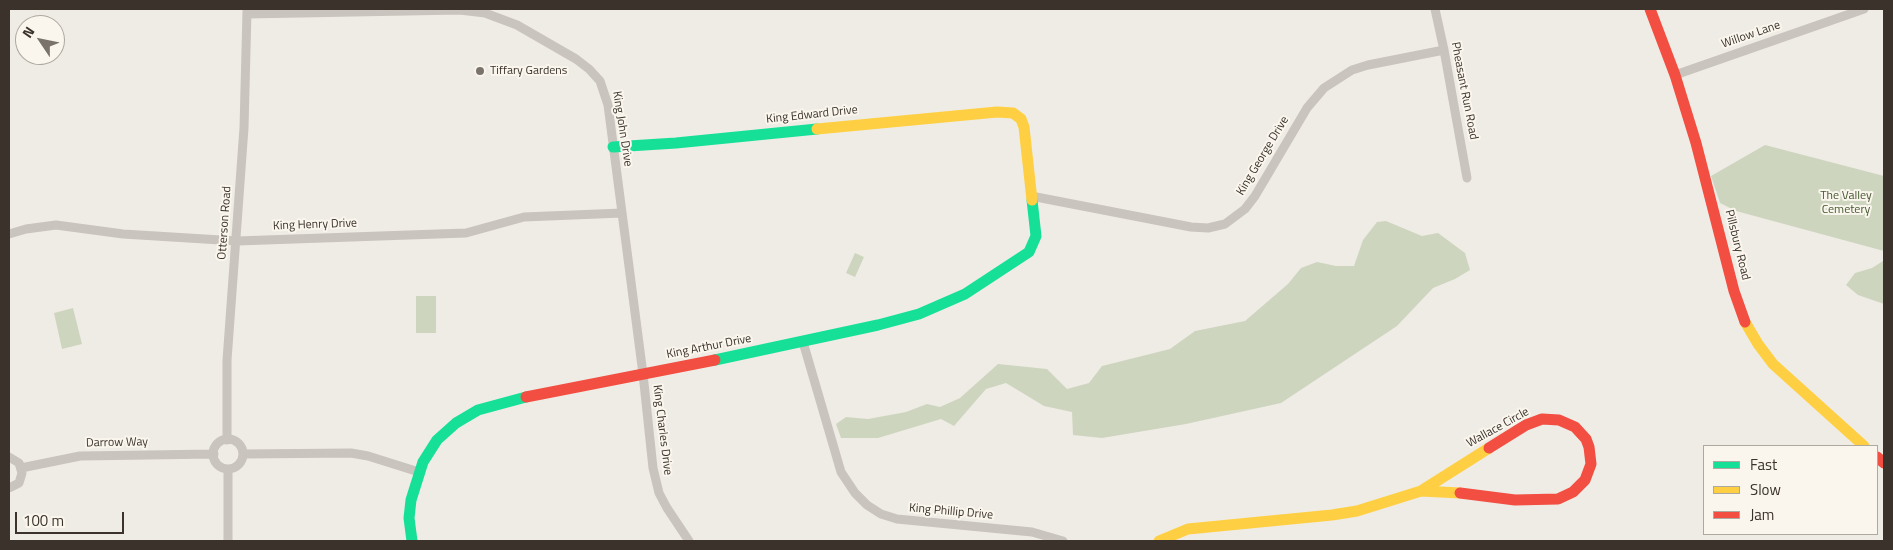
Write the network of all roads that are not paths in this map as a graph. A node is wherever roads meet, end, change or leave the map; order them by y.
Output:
1 (1434, 9) edge
2 (1650, 9) edge
3 (1864, 9) edge
4 (247, 12) edge
5 (1444, 50) junction
6 (1675, 75) junction
7 (1013, 113) joint
8 (613, 147) junction
9 (1467, 178) dead end
10 (1031, 196) junction
11 (622, 213) junction
12 (9, 234) edge
13 (237, 241) junction
14 (803, 342) junction
15 (643, 374) junction
16 (227, 440) junction
17 (1863, 445) edge
18 (214, 454) junction
19 (243, 454) junction
20 (9, 457) edge
21 (21, 468) junction
22 (228, 469) junction
23 (418, 472) junction
24 (9, 488) edge
25 (1421, 490) junction
26 (228, 541) edge
27 (412, 541) edge
28 (689, 541) edge
29 (1063, 541) edge
30 (1159, 541) edge

1 - 5 street, Pheasant Run Road
2 - 6 street, Pillsbury Road
3 - 6 street, Willow Lane
4 - 8 street, King John Drive
4 - 13 street, Otterson Road
5 - 9 street, Pheasant Run Road
5 - 10 street, King George Drive
6 - 17 street, Pillsbury Road
7 - 8 street, King Edward Drive
7 - 10 street, King Arthur Drive
8 - 11 street, King John Drive
10 - 14 street, King Arthur Drive
11 - 13 street, King Henry Drive
11 - 15 street, King John Drive
12 - 13 street, King Henry Drive
13 - 16 street, Otterson Road
14 - 15 street, King Arthur Drive
14 - 29 street, King Phillip Drive
15 - 23 street, King Arthur Drive
15 - 28 street, King Charles Drive
16 - 18 street
16 - 19 street
18 - 21 street, Darrow Way
18 - 22 street
19 - 22 street
19 - 23 street
20 - 21 street
21 - 24 street
22 - 26 street
23 - 27 street, King Arthur Drive
25 - 25 street, Wallace Circle
25 - 30 street, Wallace Circle

